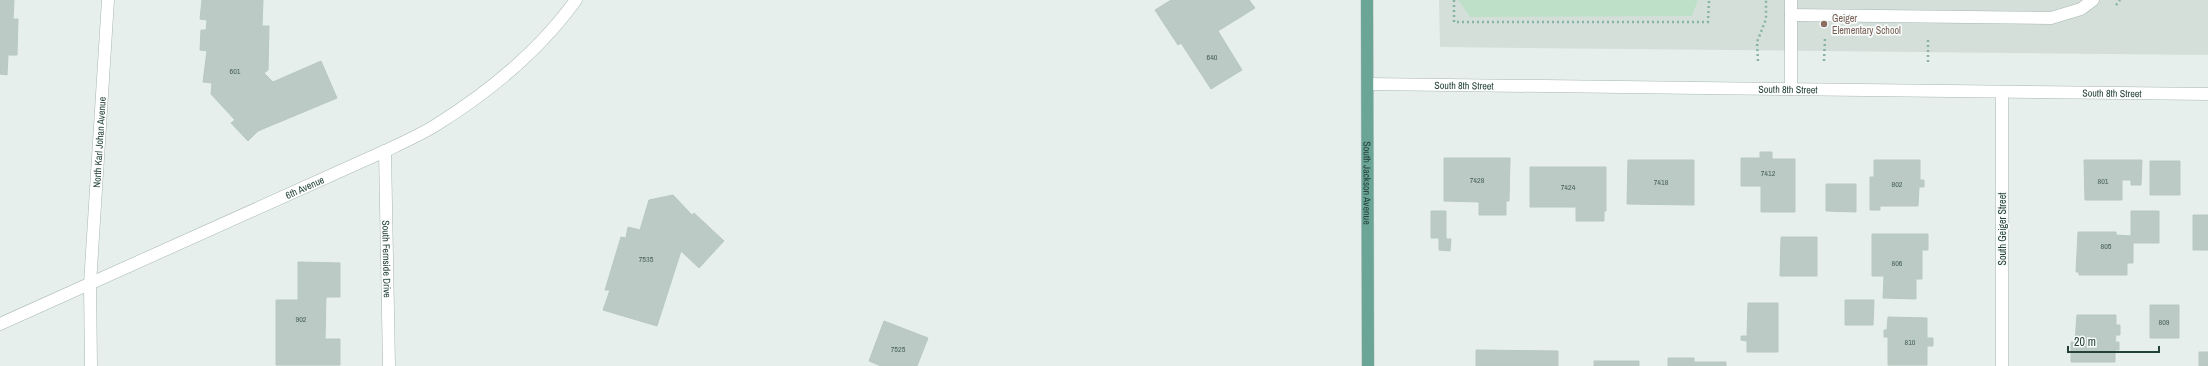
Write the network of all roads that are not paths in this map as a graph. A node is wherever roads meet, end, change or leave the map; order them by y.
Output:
1 (108, 0) edge
2 (576, 0) edge
3 (1367, 0) edge
4 (1791, 0) edge
5 (2093, 0) edge
6 (1792, 15) junction
7 (1368, 84) junction
8 (1792, 89) junction
9 (2002, 92) junction
10 (2208, 94) edge
11 (385, 151) junction
12 (90, 284) junction
13 (0, 324) edge
14 (91, 366) edge
15 (389, 366) edge
16 (1368, 366) edge
17 (2002, 366) edge

1 - 12 street, North Karl Johan Avenue
2 - 11 street, 6th Avenue
3 - 7 main road, South Jackson Avenue
4 - 6 street
5 - 6 street
6 - 8 street
7 - 8 street, South 8th Street
7 - 16 main road, South Jackson Avenue
8 - 9 street, South 8th Street
9 - 10 street, South 8th Street
9 - 17 street, South Geiger Street
11 - 12 street, 6th Avenue
11 - 15 street, South Fernside Drive
12 - 13 street, 6th Avenue
12 - 14 street, North Karl Johan Avenue

